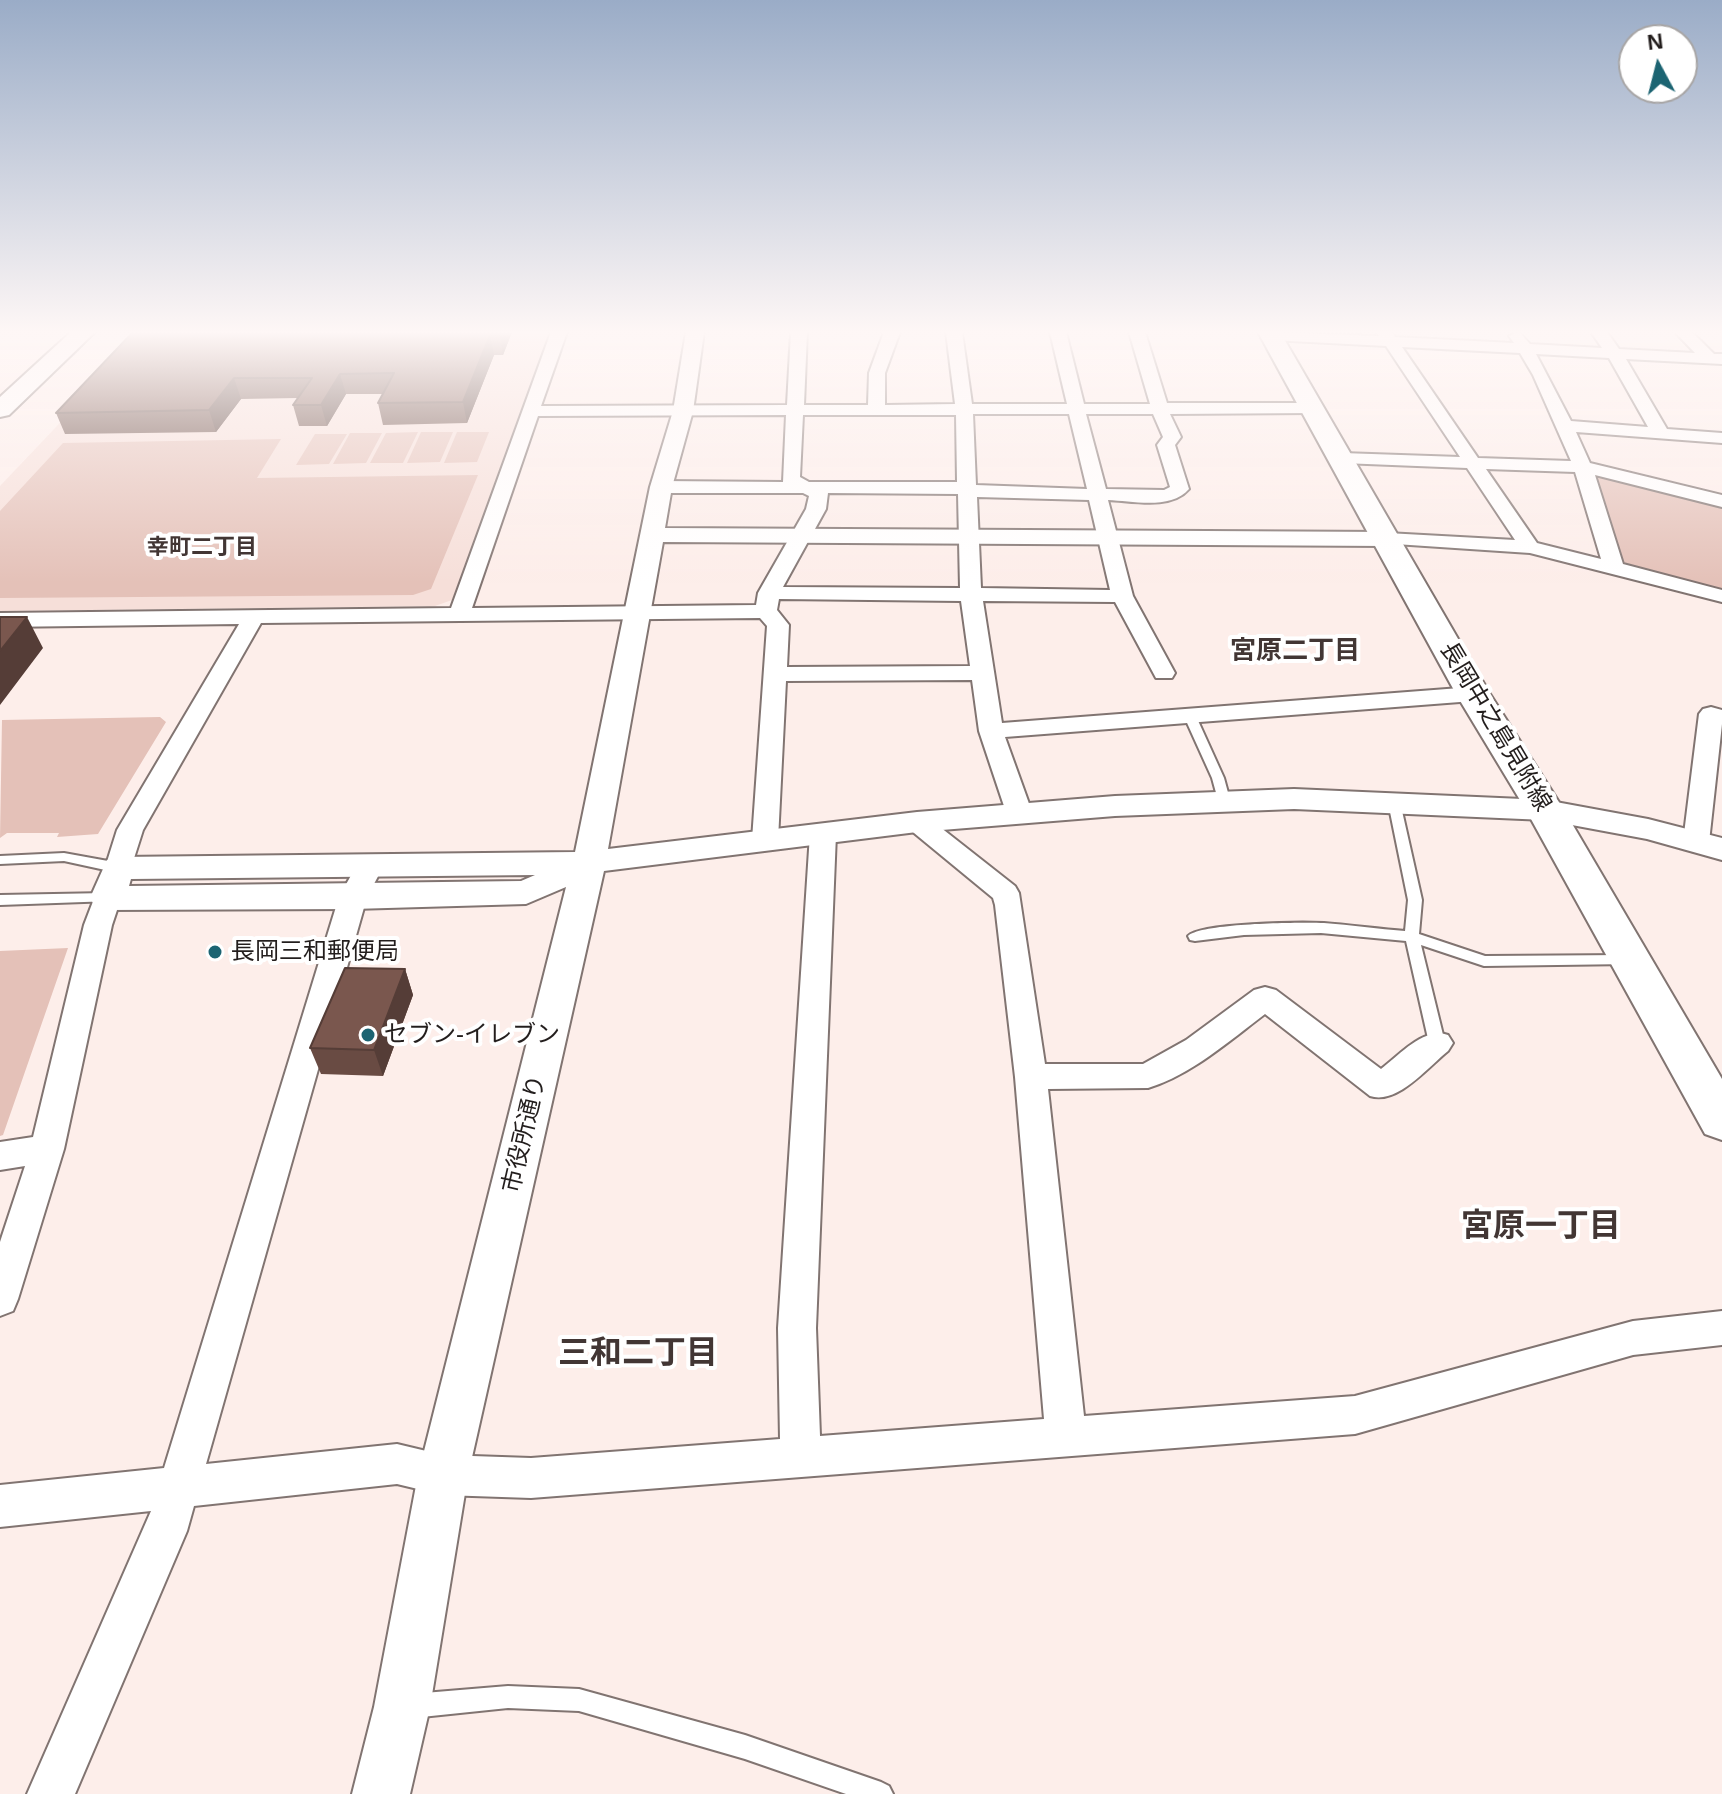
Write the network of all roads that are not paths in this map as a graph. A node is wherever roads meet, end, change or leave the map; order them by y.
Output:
1 (531, 416) edge
2 (682, 416) edge
3 (794, 416) edge
4 (964, 416) edge
5 (1077, 416) edge
6 (1163, 416) edge
7 (1318, 416) edge
8 (1440, 416) edge
9 (1559, 416) edge
10 (1650, 416) edge
11 (1563, 426) junction
12 (1661, 434) junction
13 (1722, 438) edge
14 (1342, 458) junction
15 (1471, 461) junction
16 (1583, 467) junction
17 (661, 487) junction
18 (810, 487) junction
19 (967, 488) junction
20 (1097, 495) junction
21 (1722, 501) edge
22 (654, 535) junction
23 (800, 535) junction
24 (971, 537) junction
25 (1105, 538) junction
26 (1387, 539) junction
27 (1530, 547) junction
28 (1613, 566) junction
29 (971, 595) junction
30 (1122, 596) junction
31 (1722, 596) edge
32 (767, 602) junction
33 (637, 612) junction
34 (459, 615) junction
35 (254, 617) junction
36 (0, 620) edge
37 (982, 673) junction
38 (1164, 673) dead end
39 (777, 674) junction
40 (1473, 694) junction
41 (1189, 714) junction
42 (1722, 717) edge
43 (991, 731) junction
44 (1224, 800) junction
45 (1394, 802) junction
46 (1545, 810) junction
47 (1019, 812) junction
48 (917, 822) junction
49 (823, 834) junction
50 (765, 840) junction
51 (1709, 845) edge
52 (0, 860) edge
53 (589, 863) junction
54 (361, 882) junction
55 (113, 883) junction
56 (0, 900) edge
57 (1195, 936) dead end
58 (1412, 937) junction
59 (1630, 960) junction
60 (1437, 1043) joint
61 (1031, 1077) junction
62 (1722, 1121) edge
63 (47, 1149) junction
64 (0, 1156) edge
65 (0, 1299) edge
66 (1722, 1328) edge
67 (1066, 1437) junction
68 (800, 1458) junction
69 (443, 1475) junction
70 (180, 1487) junction
71 (0, 1506) edge
72 (402, 1707) junction
73 (51, 1794) edge
74 (381, 1794) edge
75 (881, 1794) edge

1 - 34 street
2 - 17 street, 市役所通り
3 - 18 street
4 - 19 street
5 - 20 street
6 - 20 street
7 - 14 main road, 長岡中之島見附線
8 - 15 street
9 - 11 street
10 - 12 street
11 - 12 street
11 - 16 street
12 - 13 street
14 - 15 street
14 - 26 main road, 長岡中之島見附線
15 - 16 street
15 - 27 street
16 - 21 street
16 - 28 street
17 - 18 street
17 - 22 street, 市役所通り
18 - 19 street
18 - 23 street
19 - 20 street
19 - 24 street
20 - 25 street
22 - 23 street
22 - 33 street, 市役所通り
23 - 24 street
23 - 32 street
24 - 25 street
24 - 29 street
25 - 26 street
25 - 30 street
26 - 27 street
26 - 40 main road, 長岡中之島見附線
27 - 28 street
28 - 31 street
29 - 30 street
29 - 32 street
29 - 37 street
30 - 38 street
32 - 33 street
32 - 39 street
33 - 34 street
33 - 53 street, 市役所通り
34 - 35 street
35 - 36 street
35 - 55 street
37 - 39 street
37 - 43 street
39 - 50 street
40 - 41 street
40 - 46 main road, 長岡中之島見附線
41 - 43 street
41 - 44 lane
42 - 51 street
43 - 47 street
44 - 45 street
44 - 47 street
45 - 46 street
45 - 58 lane
46 - 51 street
46 - 59 main road, 長岡中之島見附線
47 - 48 street
48 - 49 street
48 - 61 street
49 - 50 street
49 - 68 street
50 - 53 street
52 - 55 lane
53 - 54 street
53 - 69 street, 市役所通り
54 - 55 street
54 - 70 street
55 - 56 lane
55 - 63 street
57 - 58 lane
58 - 59 lane
58 - 60 lane
59 - 62 main road, 長岡中之島見附線
60 - 61 street
61 - 67 street
63 - 64 street
63 - 65 street
66 - 67 street
67 - 68 street
68 - 69 street
69 - 70 street
69 - 72 street, 市役所通り
70 - 71 street
70 - 73 street
72 - 74 street, 市役所通り
72 - 75 lane

